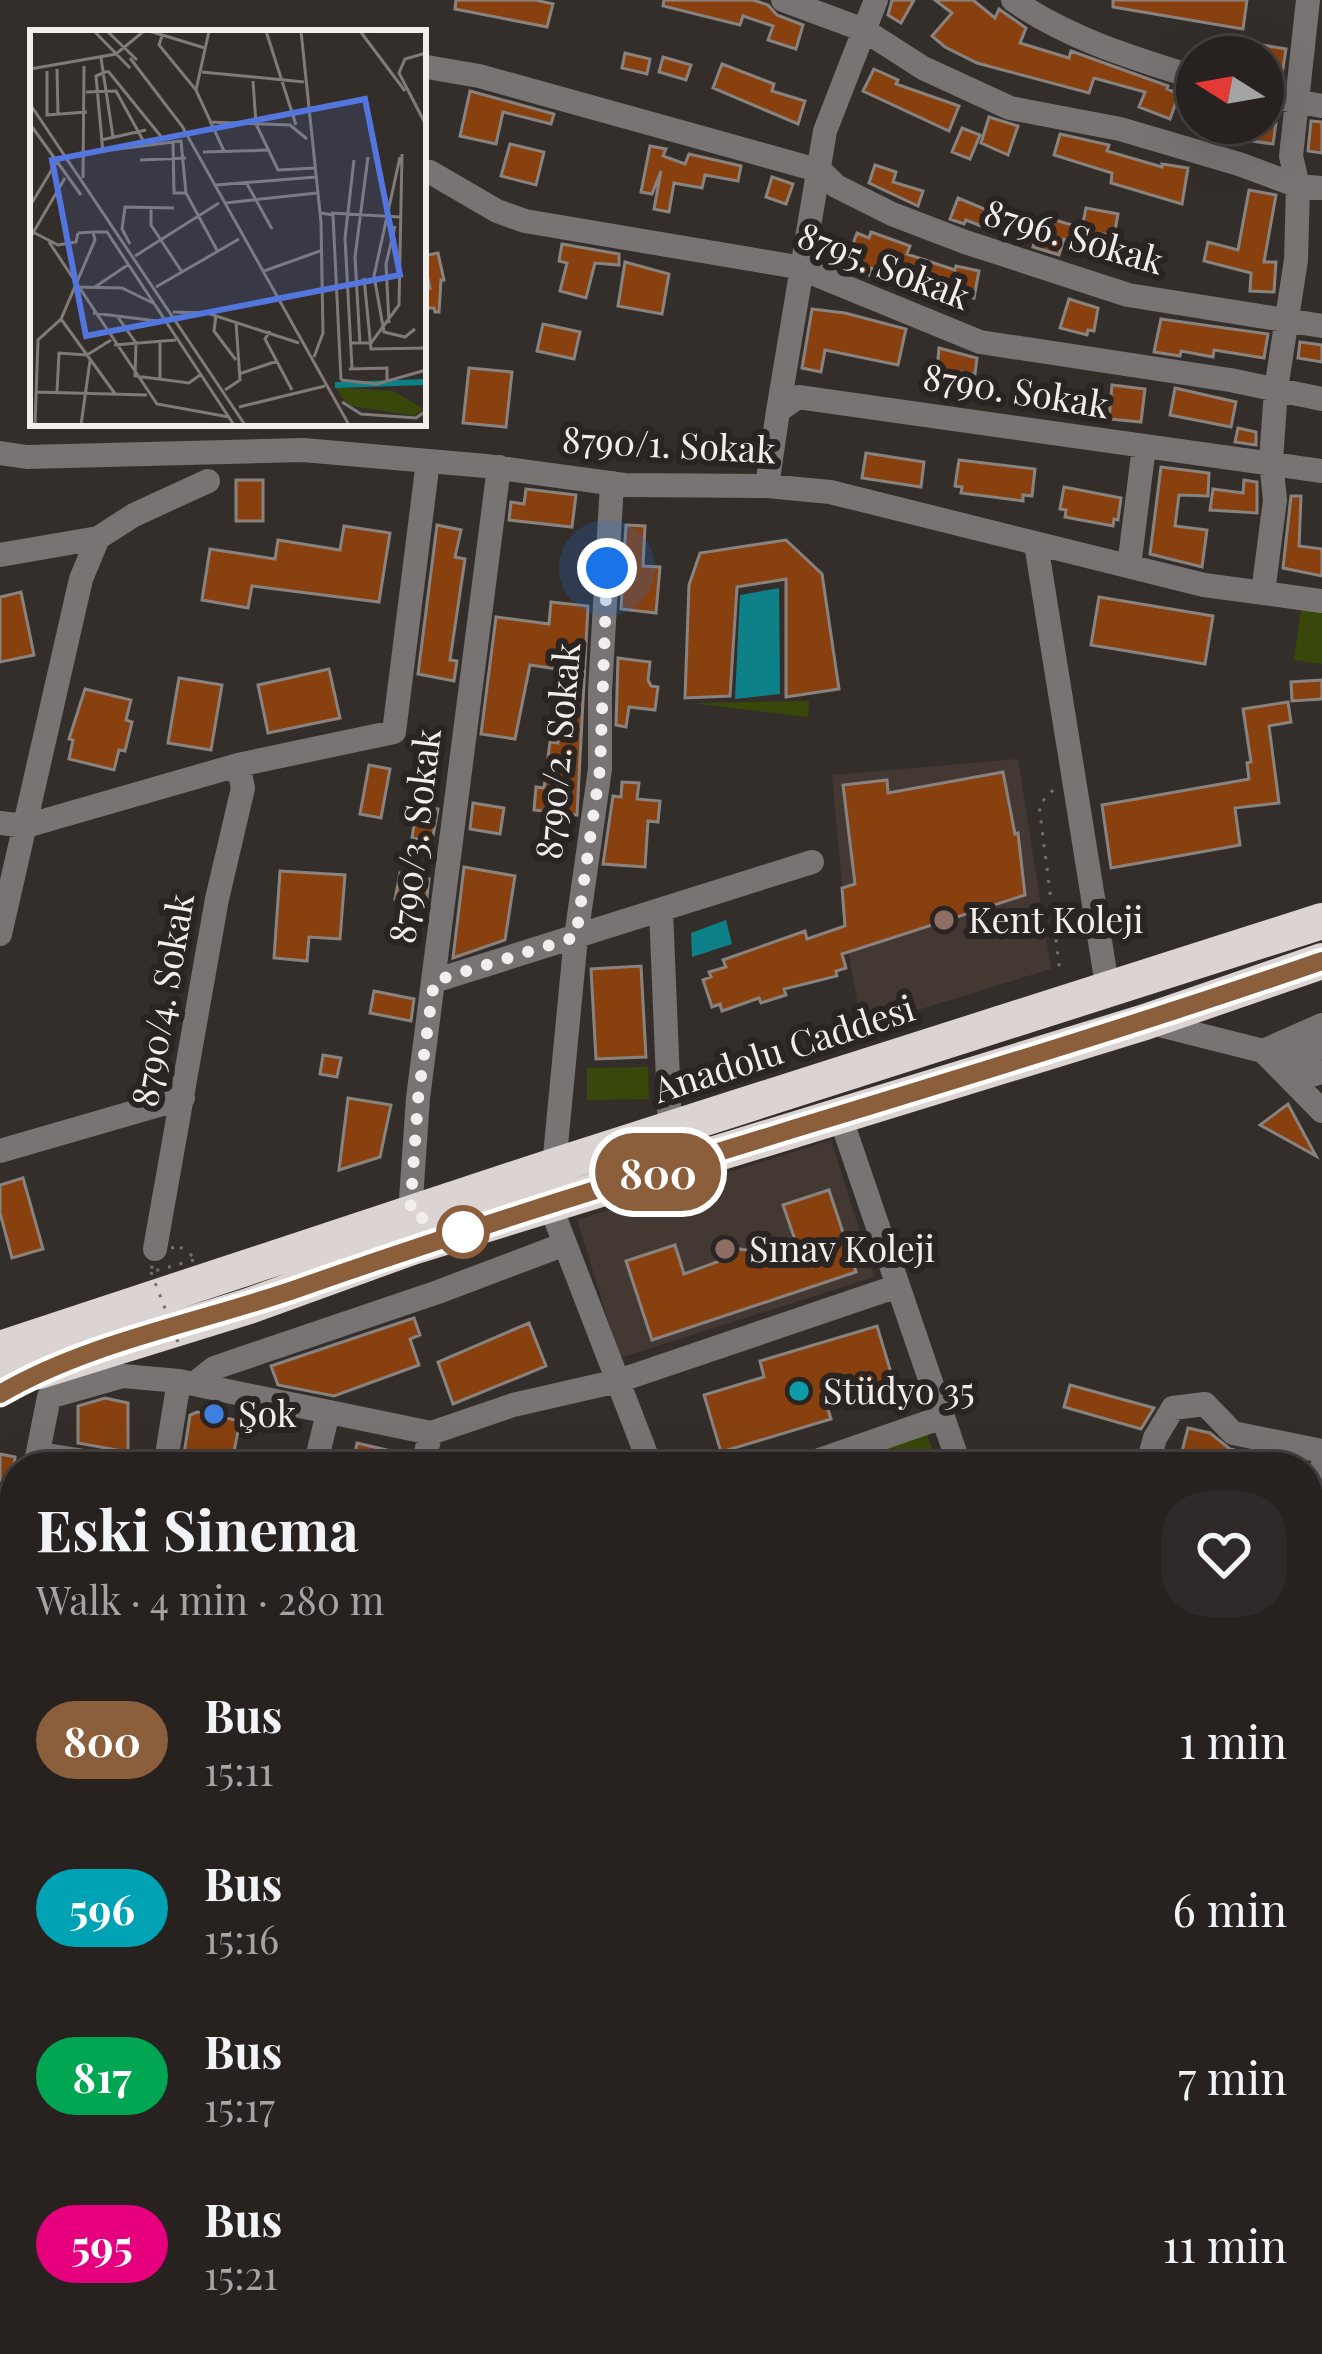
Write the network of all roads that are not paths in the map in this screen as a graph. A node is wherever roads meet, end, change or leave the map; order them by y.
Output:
1 (783, 0) edge
2 (876, 0) edge
3 (1013, 0) edge
4 (1308, 0) edge
5 (864, 30) junction
6 (427, 67) dead end
7 (1176, 71) edge
8 (1311, 104) edge
9 (821, 171) junction
10 (430, 172) dead end
11 (1310, 187) edge
12 (1309, 261) edge
13 (804, 270) junction
14 (1286, 318) junction
15 (1322, 326) edge
16 (1276, 389) junction
17 (1322, 398) edge
18 (778, 411) junction
19 (1144, 447) junction
20 (214, 452) junction
21 (0, 453) edge
22 (1271, 460) junction
23 (428, 461) junction
24 (499, 467) junction
25 (1322, 471) edge
26 (612, 483) junction
27 (767, 486) junction
28 (98, 538) junction
29 (1036, 544) junction
30 (0, 555) edge
31 (1129, 566) junction
32 (1263, 593) junction
33 (1322, 602) edge
34 (238, 765) junction
35 (0, 823) edge
36 (26, 826) junction
37 (812, 862) dead end
38 (661, 910) junction
39 (1322, 921) edge
40 (0, 934) edge
41 (576, 937) junction
42 (1322, 961) edge
43 (434, 981) junction
44 (1108, 991) junction
45 (1145, 1022) junction
46 (1322, 1025) edge
47 (1322, 1047) edge
48 (1264, 1052) junction
49 (1322, 1072) edge
50 (183, 1097) junction
51 (1322, 1111) edge
52 (840, 1116) junction
53 (670, 1129) junction
54 (0, 1151) edge
55 (554, 1166) junction
56 (550, 1205) junction
57 (410, 1214) junction
58 (565, 1244) junction
59 (153, 1260) road end
60 (196, 1286) junction
61 (898, 1286) junction
62 (0, 1325) edge
63 (0, 1349) edge
64 (38, 1371) junction
65 (0, 1378) edge
66 (618, 1382) junction
67 (187, 1383) junction
68 (0, 1394) edge
69 (328, 1412) junction
70 (943, 1417) junction
71 (431, 1432) junction
72 (1322, 1451) edge
73 (39, 1452) edge
74 (169, 1452) edge
75 (319, 1452) edge
76 (426, 1452) edge
77 (645, 1452) edge
78 (842, 1452) edge
79 (955, 1452) edge
80 (1151, 1452) edge

1 - 5 street
2 - 5 street
3 - 7 street
4 - 8 street
5 - 9 street
5 - 11 street
6 - 9 street, 8796. Sokak
8 - 11 street
9 - 13 street
9 - 14 street, 8796. Sokak
10 - 13 street, 8795. Sokak
11 - 12 street
12 - 14 street
13 - 16 street, 8795. Sokak
13 - 18 street
14 - 15 street, 8796. Sokak
14 - 16 street
16 - 17 street, 8795. Sokak
16 - 22 street
18 - 19 street, 8790. Sokak
18 - 27 street
19 - 22 street, 8790. Sokak
19 - 31 street
20 - 21 street, 8790/1. Sokak
20 - 23 street, 8790/1. Sokak
20 - 28 street
22 - 25 street, 8790. Sokak
22 - 32 street
23 - 24 street, 8790/1. Sokak
23 - 34 street
24 - 26 street, 8790/1. Sokak
24 - 43 street, 8790/3. Sokak
26 - 27 street, 8790/1. Sokak
26 - 41 street, 8790/2. Sokak
27 - 29 street, 8790/1. Sokak
28 - 30 street
28 - 36 street
29 - 31 street, 8790/1. Sokak
29 - 44 street
31 - 32 street, 8790/1. Sokak
32 - 33 street, 8790/1. Sokak
34 - 36 street
34 - 50 street, 8790/4. Sokak
35 - 36 street
36 - 40 street
37 - 38 street
38 - 41 street
38 - 53 street
39 - 44 highway, Anadolu Caddesi
41 - 43 street
41 - 55 street, 8790/2. Sokak
42 - 45 highway
43 - 57 street, 8790/3. Sokak
44 - 53 highway, Anadolu Caddesi
45 - 48 street
45 - 52 highway
46 - 48 street
47 - 48 street
48 - 49 street
48 - 51 street
50 - 54 street
50 - 59 street, 8790/4. Sokak
52 - 56 highway
52 - 61 street
53 - 55 highway, Anadolu Caddesi
55 - 57 highway, Anadolu Caddesi
56 - 58 street
56 - 64 highway
57 - 60 highway, Anadolu Caddesi
58 - 66 street
58 - 67 street
60 - 62 highway
60 - 63 highway, Anadolu Caddesi
61 - 66 street
61 - 70 street
64 - 65 highway
64 - 68 highway
66 - 71 street
66 - 77 street
67 - 69 street
67 - 73 street
67 - 74 street
69 - 71 street
69 - 75 street
70 - 78 street
70 - 79 street
71 - 76 street
72 - 80 street

